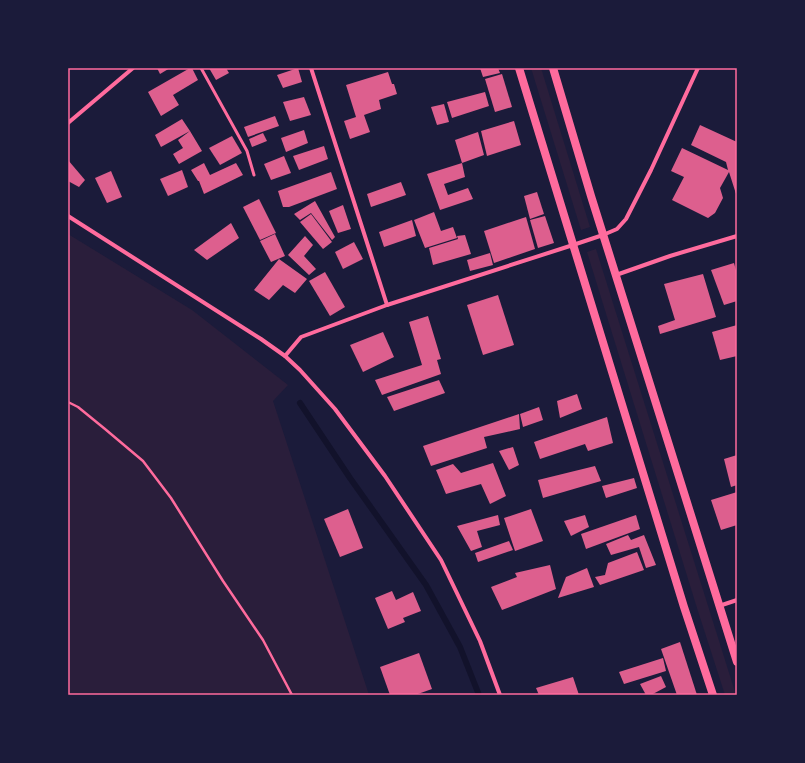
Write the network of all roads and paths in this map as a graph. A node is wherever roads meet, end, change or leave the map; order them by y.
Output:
1 (133, 68) edge
2 (201, 68) edge
3 (311, 68) edge
4 (519, 68) edge
5 (553, 68) edge
6 (698, 68) edge
7 (68, 123) edge
8 (254, 175) dead end
9 (68, 216) edge
10 (603, 235) junction
11 (737, 236) edge
12 (573, 245) junction
13 (616, 275) junction
14 (387, 305) junction
15 (285, 356) junction
16 (68, 402) edge
17 (737, 600) edge
18 (719, 606) junction
19 (737, 662) edge
20 (292, 695) edge
21 (500, 695) edge
22 (713, 695) edge

1 - 7 street
2 - 8 lane
3 - 14 street
4 - 12 main road
5 - 10 main road
6 - 10 street
9 - 15 street
10 - 12 street
10 - 13 main road
11 - 13 street
12 - 14 street
12 - 22 main road
13 - 18 main road
14 - 15 street
15 - 21 street
16 - 20 path
17 - 18 street
18 - 19 main road

